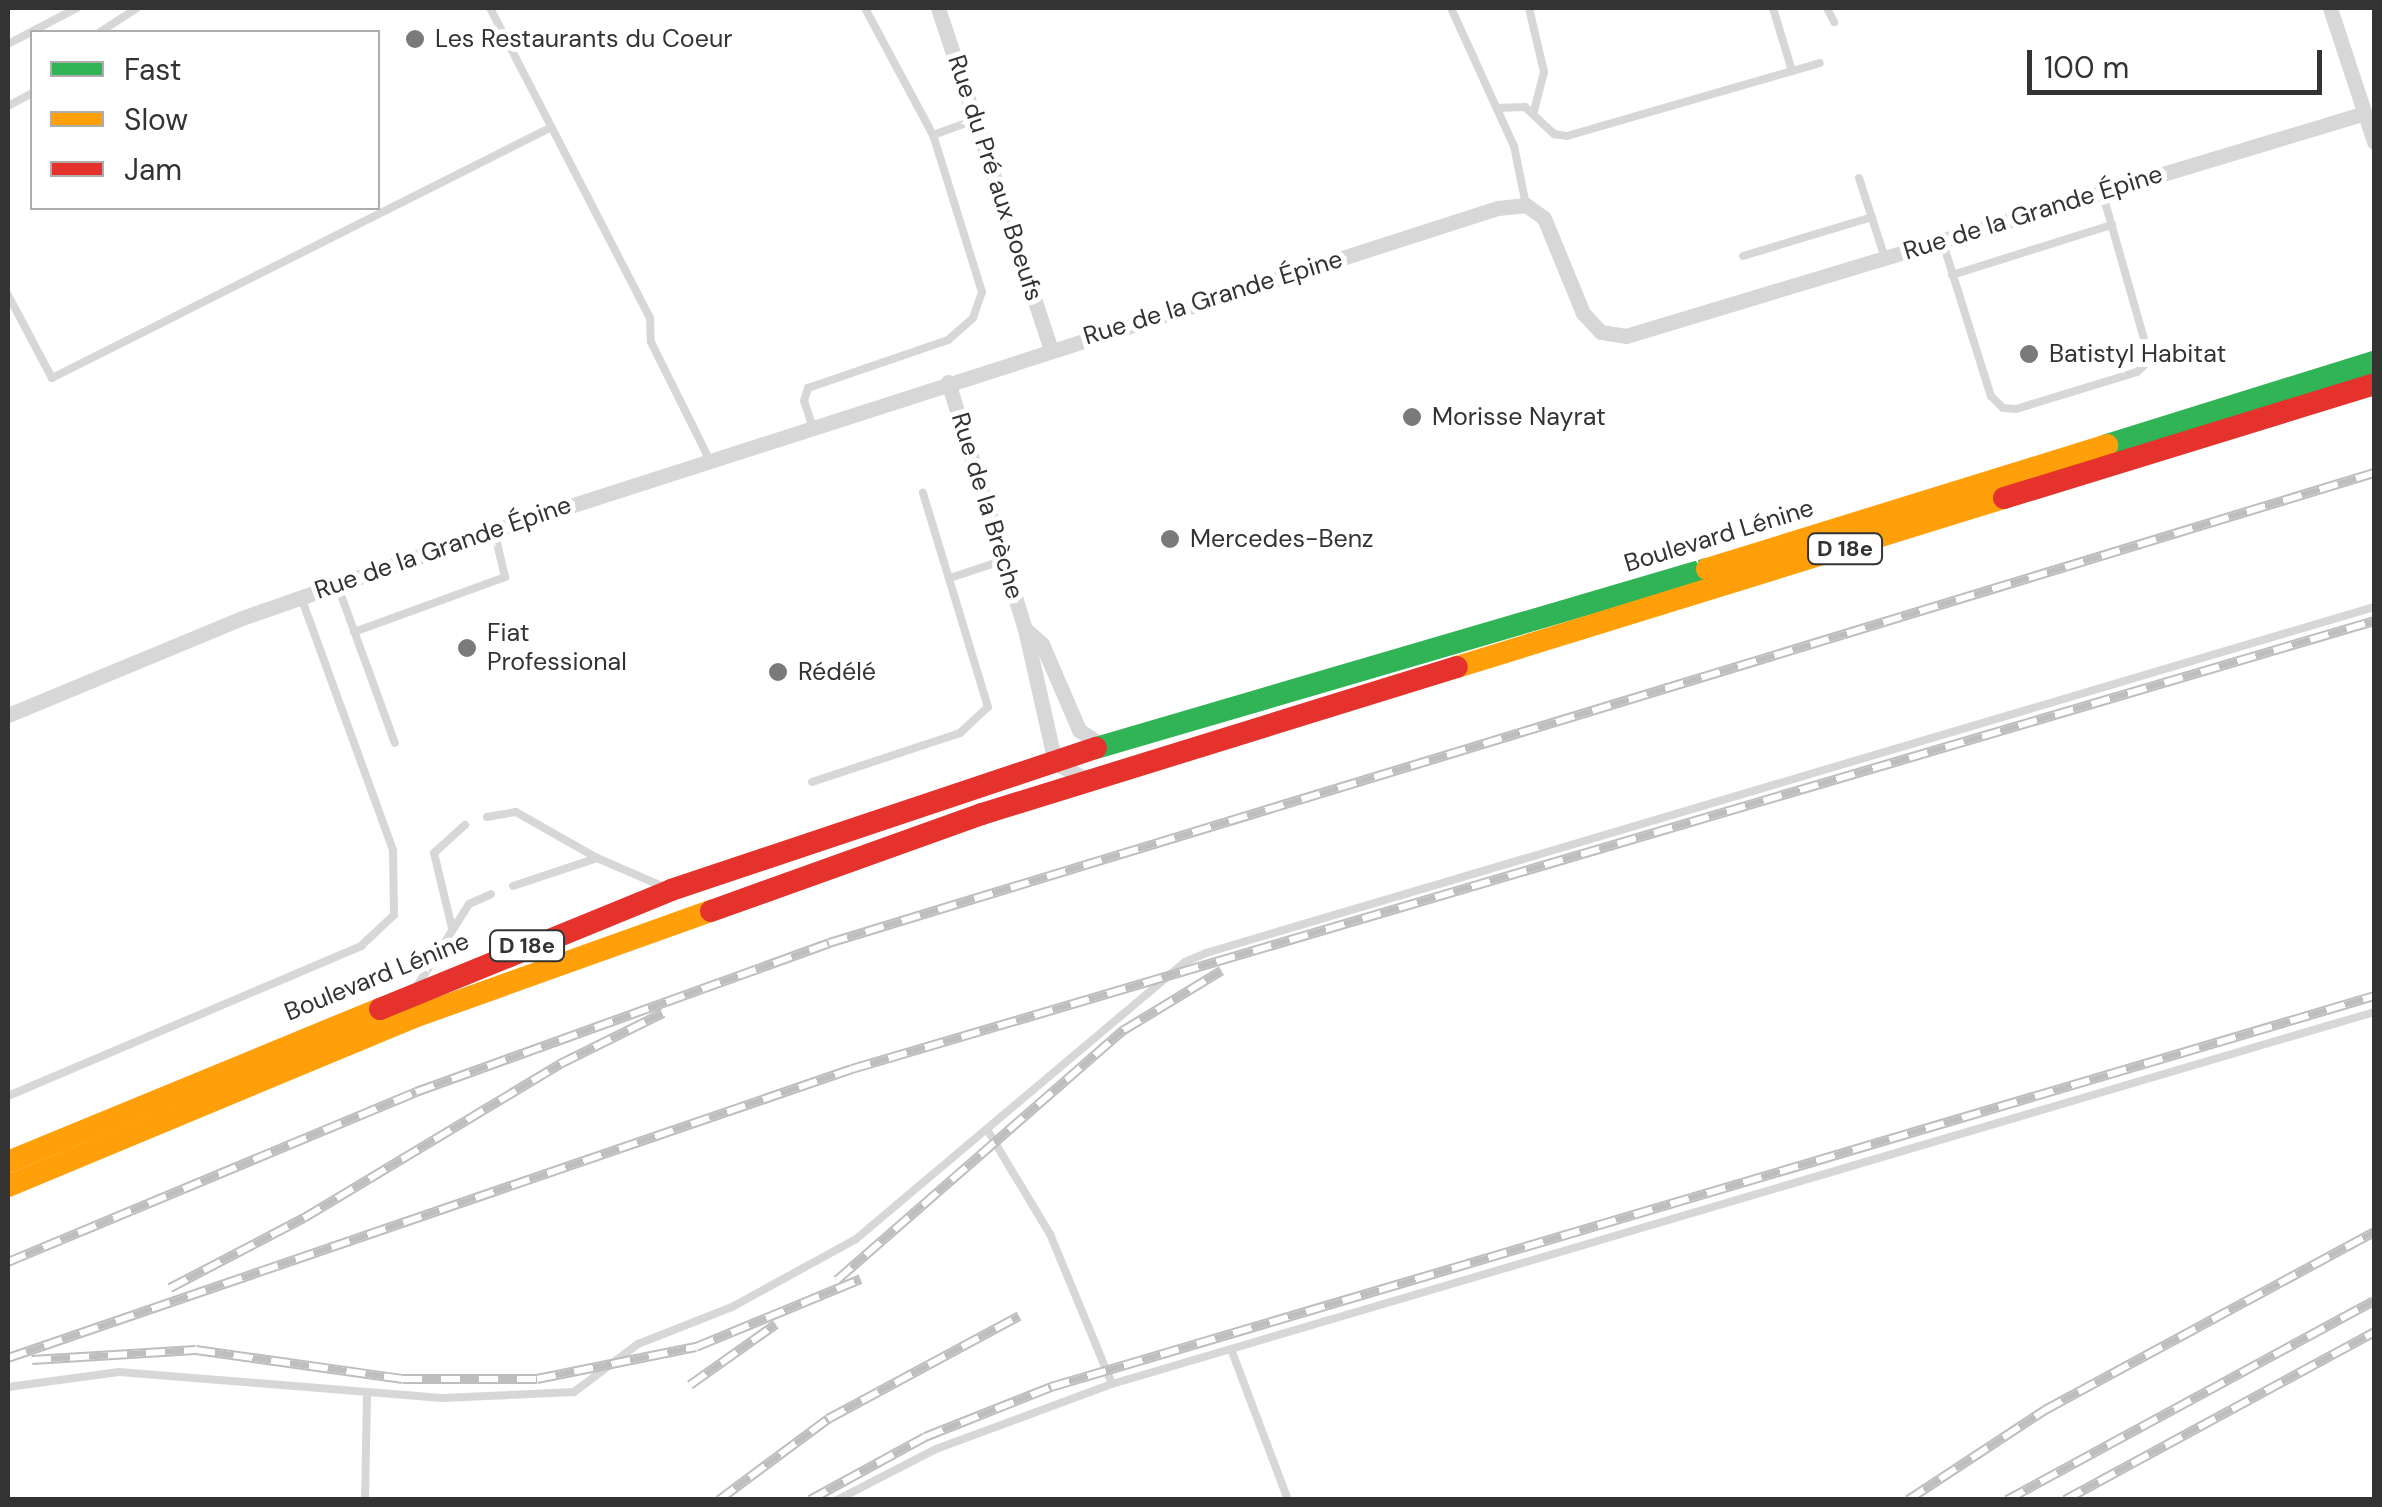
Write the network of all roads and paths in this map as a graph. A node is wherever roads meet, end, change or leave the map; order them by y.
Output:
1 (76, 8) edge
2 (136, 8) edge
3 (490, 8) edge
4 (865, 8) edge
5 (938, 8) edge
6 (1451, 8) edge
7 (1529, 8) edge
8 (1773, 8) edge
9 (1827, 8) edge
10 (2330, 8) edge
11 (1834, 22) dead end
12 (34, 30) edge
13 (103, 30) edge
14 (1820, 63) dead end
15 (1792, 71) junction
16 (1498, 108) junction
17 (1534, 111) junction
18 (2364, 113) junction
19 (976, 120) junction
20 (552, 127) junction
21 (2373, 134) edge
22 (933, 135) junction
23 (1859, 178) dead end
24 (2102, 192) junction
25 (1526, 205) junction
26 (1872, 217) junction
27 (2112, 226) junction
28 (1942, 240) junction
29 (1743, 256) dead end
30 (1885, 258) junction
31 (1952, 275) junction
32 (8, 295) edge
33 (1051, 349) junction
34 (2374, 362) edge
35 (948, 382) junction
36 (2374, 384) edge
37 (812, 425) junction
38 (709, 458) junction
39 (924, 493) dead end
40 (494, 530) junction
41 (1004, 560) junction
42 (950, 578) junction
43 (337, 584) junction
44 (300, 597) junction
45 (2374, 607) edge
46 (1026, 629) junction
47 (354, 632) junction
48 (8, 716) edge
49 (1080, 730) junction
50 (394, 742) dead end
51 (1103, 746) junction
52 (1068, 762) junction
53 (1100, 780) junction
54 (812, 782) dead end
55 (1048, 793) junction
56 (487, 817) dead end
57 (465, 826) dead end
58 (597, 858) junction
59 (513, 886) dead end
60 (671, 890) junction
61 (491, 894) dead end
62 (452, 929) junction
63 (414, 990) junction
64 (2374, 1012) edge
65 (8, 1096) edge
66 (988, 1131) junction
67 (8, 1162) edge
68 (8, 1186) edge
69 (1230, 1349) junction
70 (1112, 1384) junction
71 (8, 1387) edge
72 (368, 1392) junction
73 (365, 1500) edge
74 (837, 1500) edge
75 (1288, 1500) edge

1 - 12 lane
2 - 13 lane
3 - 20 lane
4 - 22 lane
5 - 19 street, Rue du Pré aux Boeufs
6 - 16 lane
7 - 17 lane
8 - 15 lane
9 - 11 lane
10 - 18 street
14 - 15 lane
15 - 17 lane
16 - 17 lane
16 - 25 lane
18 - 21 street
18 - 24 street, Rue de la Grande Épine
19 - 22 lane
19 - 33 street, Rue du Pré aux Boeufs
20 - 32 lane
20 - 38 lane
22 - 37 lane
23 - 26 lane
24 - 27 lane
24 - 28 street, Rue de la Grande Épine
25 - 30 street, Rue de la Grande Épine
25 - 33 street, Rue de la Grande Épine
26 - 29 lane
26 - 30 lane
27 - 31 lane
27 - 31 lane
28 - 30 street, Rue de la Grande Épine
28 - 31 lane
33 - 35 street, Rue de la Grande Épine
34 - 51 main road, Boulevard Lénine / D 18e
35 - 37 street, Rue de la Grande Épine
35 - 41 street, Rue de la Brèche
36 - 53 main road, Boulevard Lénine / D 18e
37 - 38 street, Rue de la Grande Épine
38 - 40 street, Rue de la Grande Épine
39 - 42 lane
40 - 43 street, Rue de la Grande Épine
40 - 47 lane
41 - 42 lane
41 - 46 street, Rue de la Brèche
42 - 54 lane
43 - 44 street, Rue de la Grande Épine
43 - 47 lane
44 - 48 street, Rue de la Grande Épine
44 - 65 lane
45 - 66 lane
46 - 49 street, Rue de la Brèche
46 - 52 street, Rue de la Brèche
47 - 50 lane
49 - 51 street
49 - 52 street
51 - 52 main road, Boulevard Lénine / D 18e
52 - 53 street
52 - 55 street, Boulevard Lénine / D 18e
52 - 60 main road, Boulevard Lénine / D 18e
53 - 55 main road, Boulevard Lénine / D 18e
55 - 68 main road, Boulevard Lénine / D 18e
56 - 58 lane
57 - 62 lane
58 - 59 lane
58 - 60 lane
60 - 63 main road, Boulevard Lénine / D 18e
61 - 62 lane
62 - 63 lane
63 - 67 main road, Boulevard Lénine / D 18e
64 - 69 lane
66 - 70 lane
66 - 72 lane
69 - 70 lane
69 - 75 lane
70 - 74 lane
71 - 72 lane
72 - 73 lane

